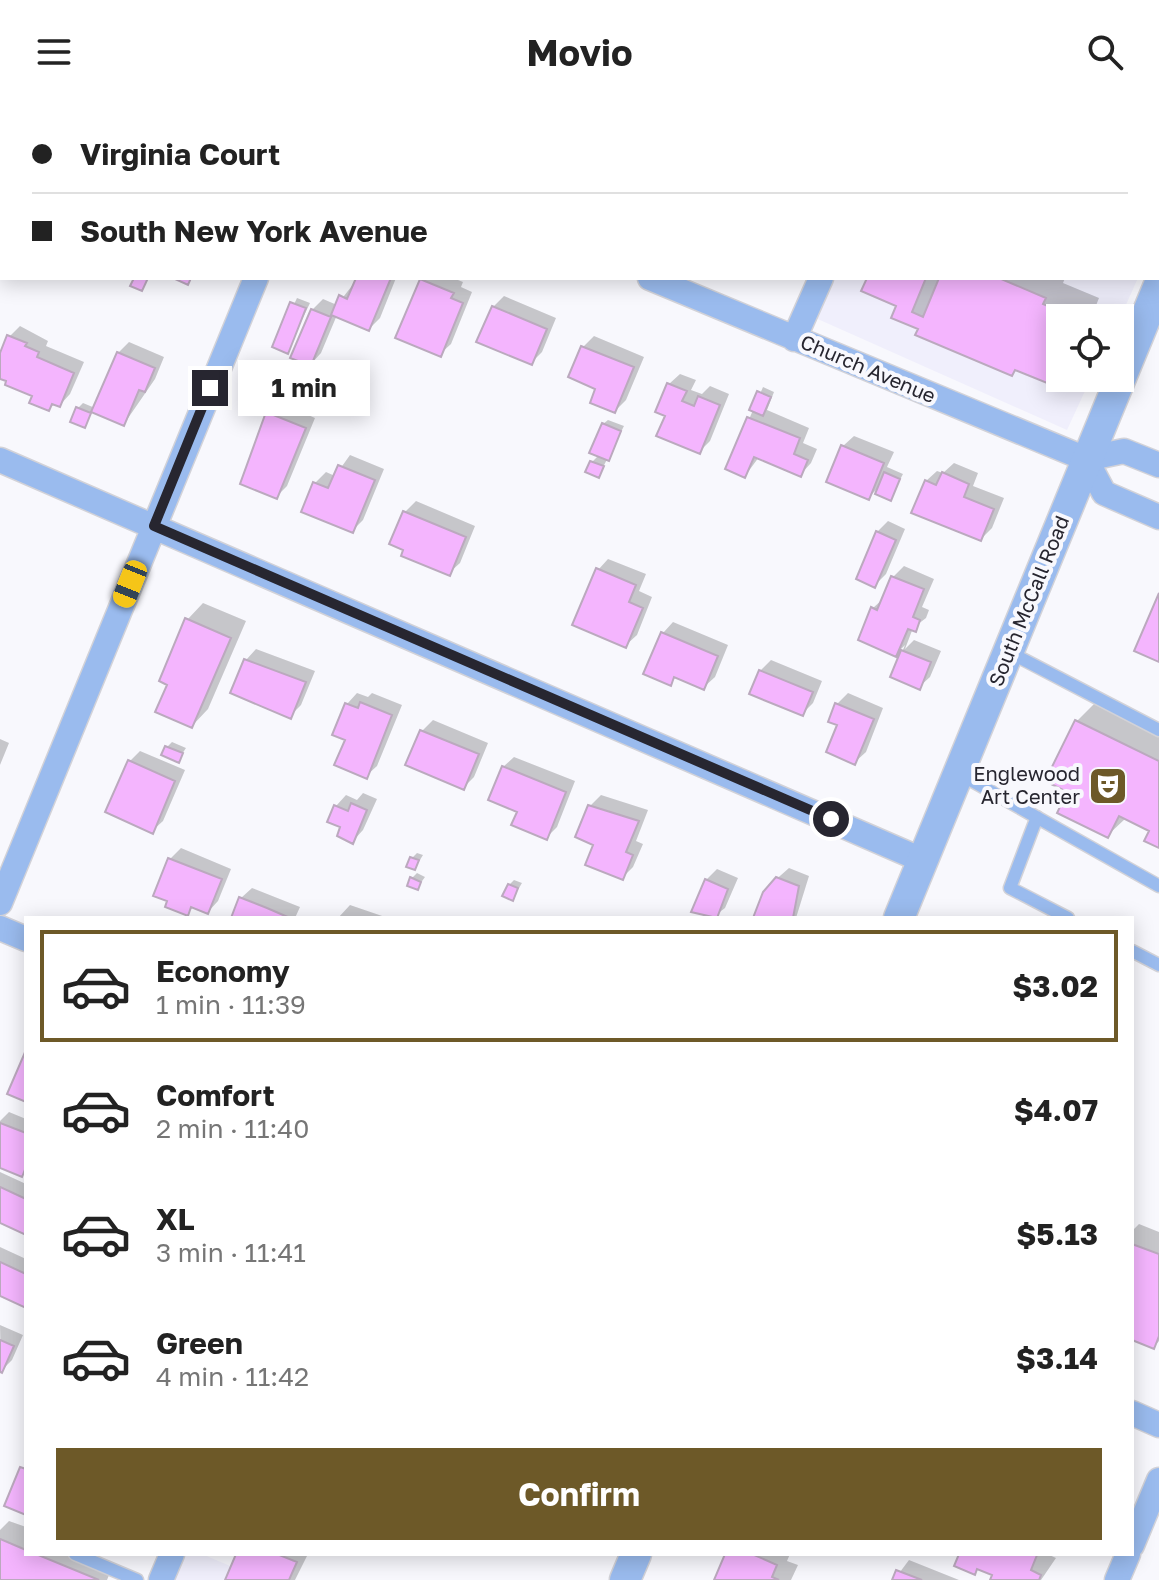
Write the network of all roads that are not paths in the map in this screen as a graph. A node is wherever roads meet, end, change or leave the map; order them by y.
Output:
1 (255, 280) edge
2 (655, 280) edge
3 (820, 280) edge
4 (1159, 285) edge
5 (794, 339) junction
6 (1086, 459) junction
7 (0, 460) edge
8 (1159, 465) edge
9 (1159, 517) edge
10 (154, 526) junction
11 (1009, 651) junction
12 (1159, 730) edge
13 (958, 773) junction
14 (1037, 817) junction
15 (922, 860) junction
16 (1159, 886) edge
17 (0, 903) edge
18 (900, 916) edge
19 (1064, 916) edge
20 (0, 928) edge
21 (24, 938) edge
22 (1134, 952) edge
23 (1159, 965) edge
24 (1134, 1414) edge
25 (1159, 1425) edge
26 (1159, 1480) edge
27 (1134, 1540) edge
28 (80, 1556) edge
29 (171, 1556) edge
30 (635, 1556) edge
31 (1127, 1556) edge
32 (137, 1580) edge
33 (161, 1580) edge
34 (625, 1580) edge
35 (1117, 1580) edge

1 - 10 street
2 - 5 street, Church Avenue
3 - 5 street
4 - 6 street, South McCall Road
5 - 6 street, Church Avenue
6 - 8 street
6 - 9 street
6 - 11 street, South McCall Road
7 - 10 street
10 - 15 street
10 - 17 street
11 - 12 lane
11 - 13 street, South McCall Road
13 - 14 lane
13 - 15 street, South McCall Road
14 - 16 lane
14 - 19 lane
15 - 18 street, South McCall Road
20 - 21 street
22 - 23 lane
24 - 25 street
26 - 27 street
28 - 32 lane
29 - 33 street
30 - 34 street
31 - 35 street

